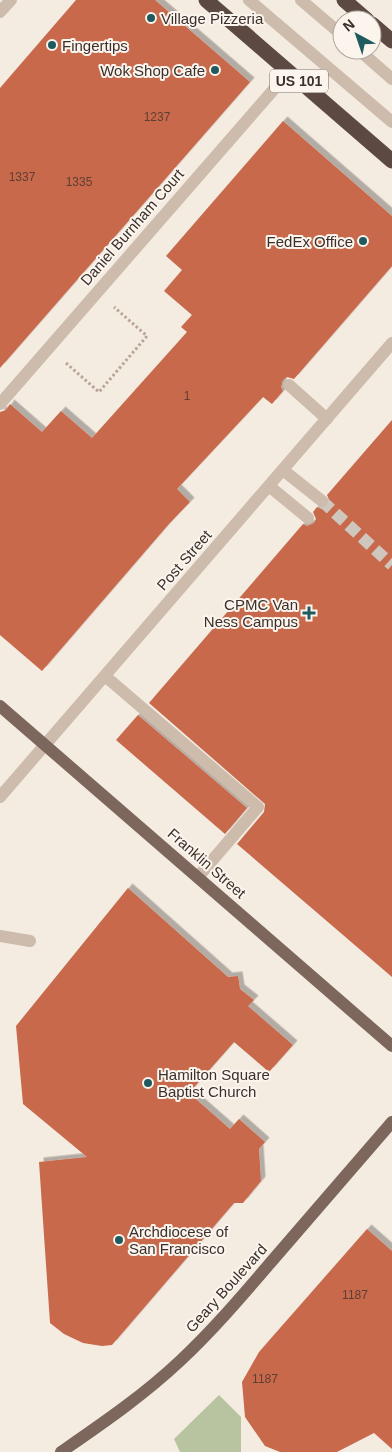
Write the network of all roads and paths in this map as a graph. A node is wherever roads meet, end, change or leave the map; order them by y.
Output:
1 (11, 0) edge
2 (206, 0) edge
3 (249, 0) edge
4 (301, 0) edge
5 (348, 1) edge
6 (357, 10) edge
7 (0, 12) edge
8 (332, 26) edge
9 (382, 33) edge
10 (392, 42) edge
11 (370, 60) edge
12 (289, 72) junction
13 (392, 79) edge
14 (392, 122) edge
15 (392, 161) edge
16 (98, 292) junction
17 (392, 343) edge
18 (49, 348) junction
19 (289, 384) dead end
20 (0, 404) edge
21 (327, 419) junction
22 (283, 470) junction
23 (269, 486) junction
24 (322, 501) tunnel mouth
25 (308, 518) dead end
26 (104, 676) junction
27 (0, 706) edge
28 (45, 745) junction
29 (0, 797) edge
30 (198, 877) junction
31 (0, 936) edge
32 (30, 941) dead end
33 (392, 1046) edge
34 (392, 1122) edge
35 (61, 1452) edge

1 - 7 street
2 - 12 highway, US 101
3 - 14 street
4 - 8 street
5 - 6 highway
9 - 10 highway
11 - 13 street
12 - 15 highway, US 101
12 - 16 street, Daniel Burnham Court
16 - 18 street, Daniel Burnham Court
16 - 18 path
17 - 21 street, Post Street
18 - 20 street, Daniel Burnham Court
19 - 21 street
21 - 22 street, Post Street
22 - 23 street, Post Street
22 - 24 street
23 - 25 street
23 - 26 street, Post Street
26 - 28 street, Post Street
26 - 30 street
27 - 28 main road, Franklin Street
28 - 29 street, Post Street
28 - 30 main road, Franklin Street
30 - 33 main road, Franklin Street
31 - 32 street
34 - 35 main road, Geary Boulevard

